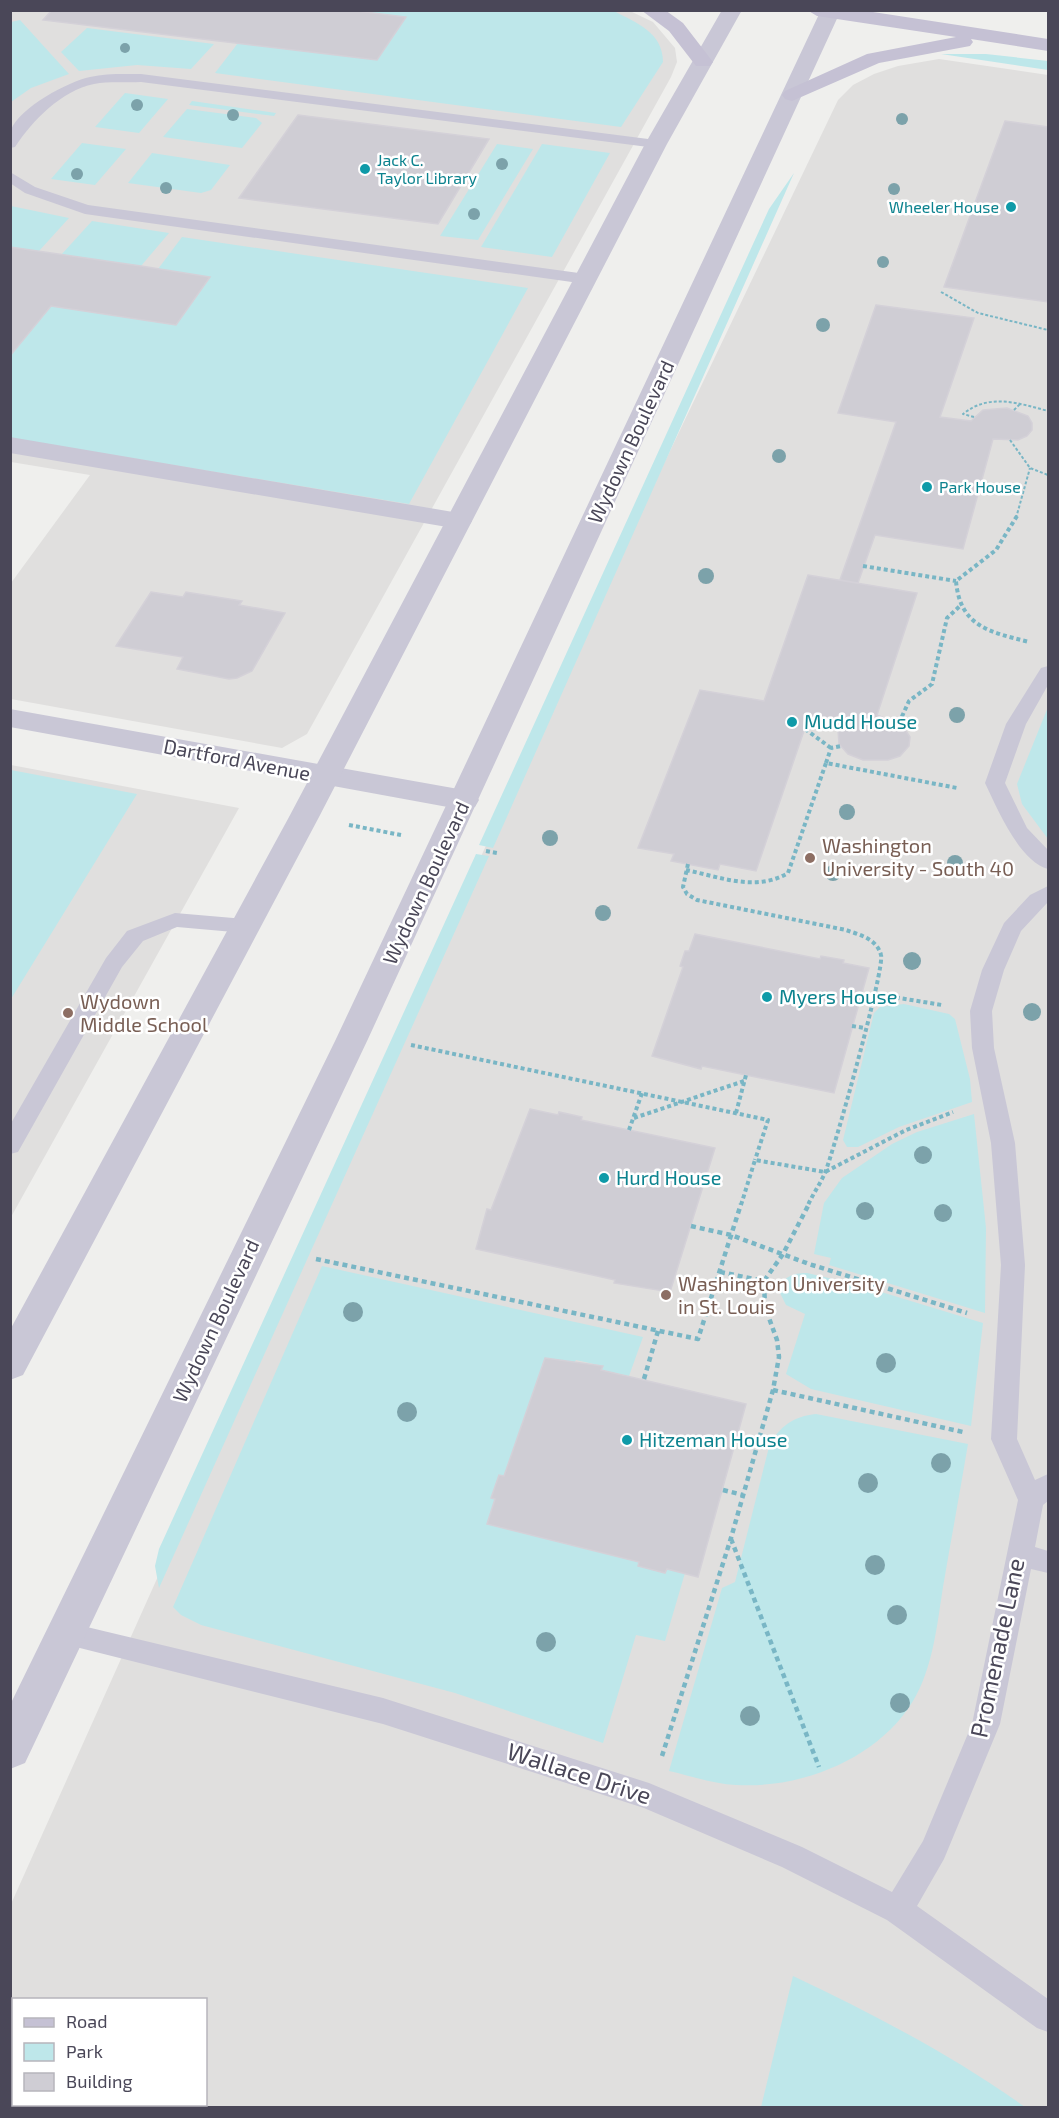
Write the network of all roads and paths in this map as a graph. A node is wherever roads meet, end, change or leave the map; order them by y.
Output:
1 (651, 10) edge
2 (732, 10) edge
3 (826, 11) edge
4 (996, 37) junction
5 (1048, 45) edge
6 (703, 62) junction
7 (792, 95) junction
8 (10, 144) edge
9 (656, 144) junction
10 (10, 176) edge
11 (586, 279) junction
12 (941, 292) dead end
13 (1048, 330) edge
14 (1021, 403) junction
15 (1014, 410) dead end
16 (1048, 411) edge
17 (974, 417) dead end
18 (1010, 441) dead end
19 (10, 445) edge
20 (1030, 468) junction
21 (1048, 475) edge
22 (459, 521) junction
23 (863, 566) dead end
24 (956, 581) junction
25 (961, 605) junction
26 (1037, 644) dead end
27 (1048, 672) edge
28 (10, 718) edge
29 (899, 723) dead end
30 (805, 729) dead end
31 (841, 746) dead end
32 (831, 748) junction
33 (826, 763) junction
34 (325, 777) junction
35 (464, 800) junction
36 (1004, 800) junction
37 (345, 824) dead end
38 (402, 836) dead end
39 (1048, 862) edge
40 (688, 864) dead end
41 (686, 870) junction
42 (1048, 892) edge
43 (245, 926) junction
44 (875, 994) junction
45 (981, 1011) junction
46 (852, 1026) dead end
47 (865, 1028) junction
48 (411, 1045) dead end
49 (746, 1075) dead end
50 (744, 1081) junction
51 (642, 1093) junction
52 (995, 1098) junction
53 (684, 1102) junction
54 (736, 1113) junction
55 (634, 1118) junction
56 (629, 1130) dead end
57 (10, 1146) edge
58 (755, 1160) junction
59 (825, 1172) junction
60 (691, 1226) dead end
61 (731, 1235) junction
62 (783, 1254) junction
63 (316, 1259) dead end
64 (720, 1272) junction
65 (764, 1281) junction
66 (1012, 1322) junction
67 (658, 1331) junction
68 (10, 1365) edge
69 (644, 1379) dead end
70 (773, 1390) junction
71 (1004, 1439) junction
72 (723, 1490) dead end
73 (1040, 1492) edge
74 (743, 1495) junction
75 (731, 1538) junction
76 (1019, 1555) junction
77 (1048, 1562) edge
78 (66, 1634) junction
79 (10, 1750) edge
80 (819, 1767) dead end
81 (650, 1796) junction
82 (898, 1910) junction
83 (1048, 2017) edge

1 - 6 main road
2 - 6 street
3 - 4 main road
3 - 7 street, Wydown Boulevard
4 - 5 main road
4 - 7 main road
6 - 9 street
7 - 35 street, Wydown Boulevard
8 - 9 lane
9 - 11 street
10 - 11 lane
11 - 22 street
12 - 13 path
14 - 15 path
14 - 16 path
14 - 17 path
18 - 20 path
19 - 22 street
20 - 21 path
20 - 24 path
22 - 34 street
23 - 24 path
24 - 25 path
25 - 26 path
25 - 29 path
27 - 36 lane
28 - 34 street, Dartford Avenue
30 - 32 path
31 - 32 path
32 - 33 path
33 - 36 path
33 - 41 path
34 - 35 street, Dartford Avenue
34 - 43 street
35 - 78 street, Wydown Boulevard
36 - 39 lane
37 - 38 path
40 - 41 path
41 - 44 path
42 - 45 lane
43 - 57 lane
43 - 68 street
44 - 45 path
44 - 47 path
45 - 52 lane
46 - 47 path
47 - 59 path
48 - 51 path
49 - 50 path
50 - 53 path
50 - 54 path
51 - 53 path
51 - 55 path
52 - 59 path
52 - 66 lane
53 - 54 path
53 - 55 path
54 - 58 path
55 - 56 path
58 - 59 path
58 - 61 path
59 - 62 path
60 - 61 path
61 - 62 path
61 - 64 path
62 - 65 path
62 - 66 path
63 - 67 path
64 - 65 path
64 - 67 path
65 - 70 path
66 - 71 lane
67 - 69 path
70 - 71 path
70 - 74 path
71 - 73 lane
72 - 74 path
73 - 76 lane, Promenade Lane
74 - 75 path
75 - 80 path
75 - 81 path
76 - 77 lane
76 - 82 lane, Promenade Lane
78 - 79 street, Wydown Boulevard
78 - 81 lane, Wallace Drive
81 - 82 lane, Wallace Drive
82 - 83 lane, Wallace Drive

